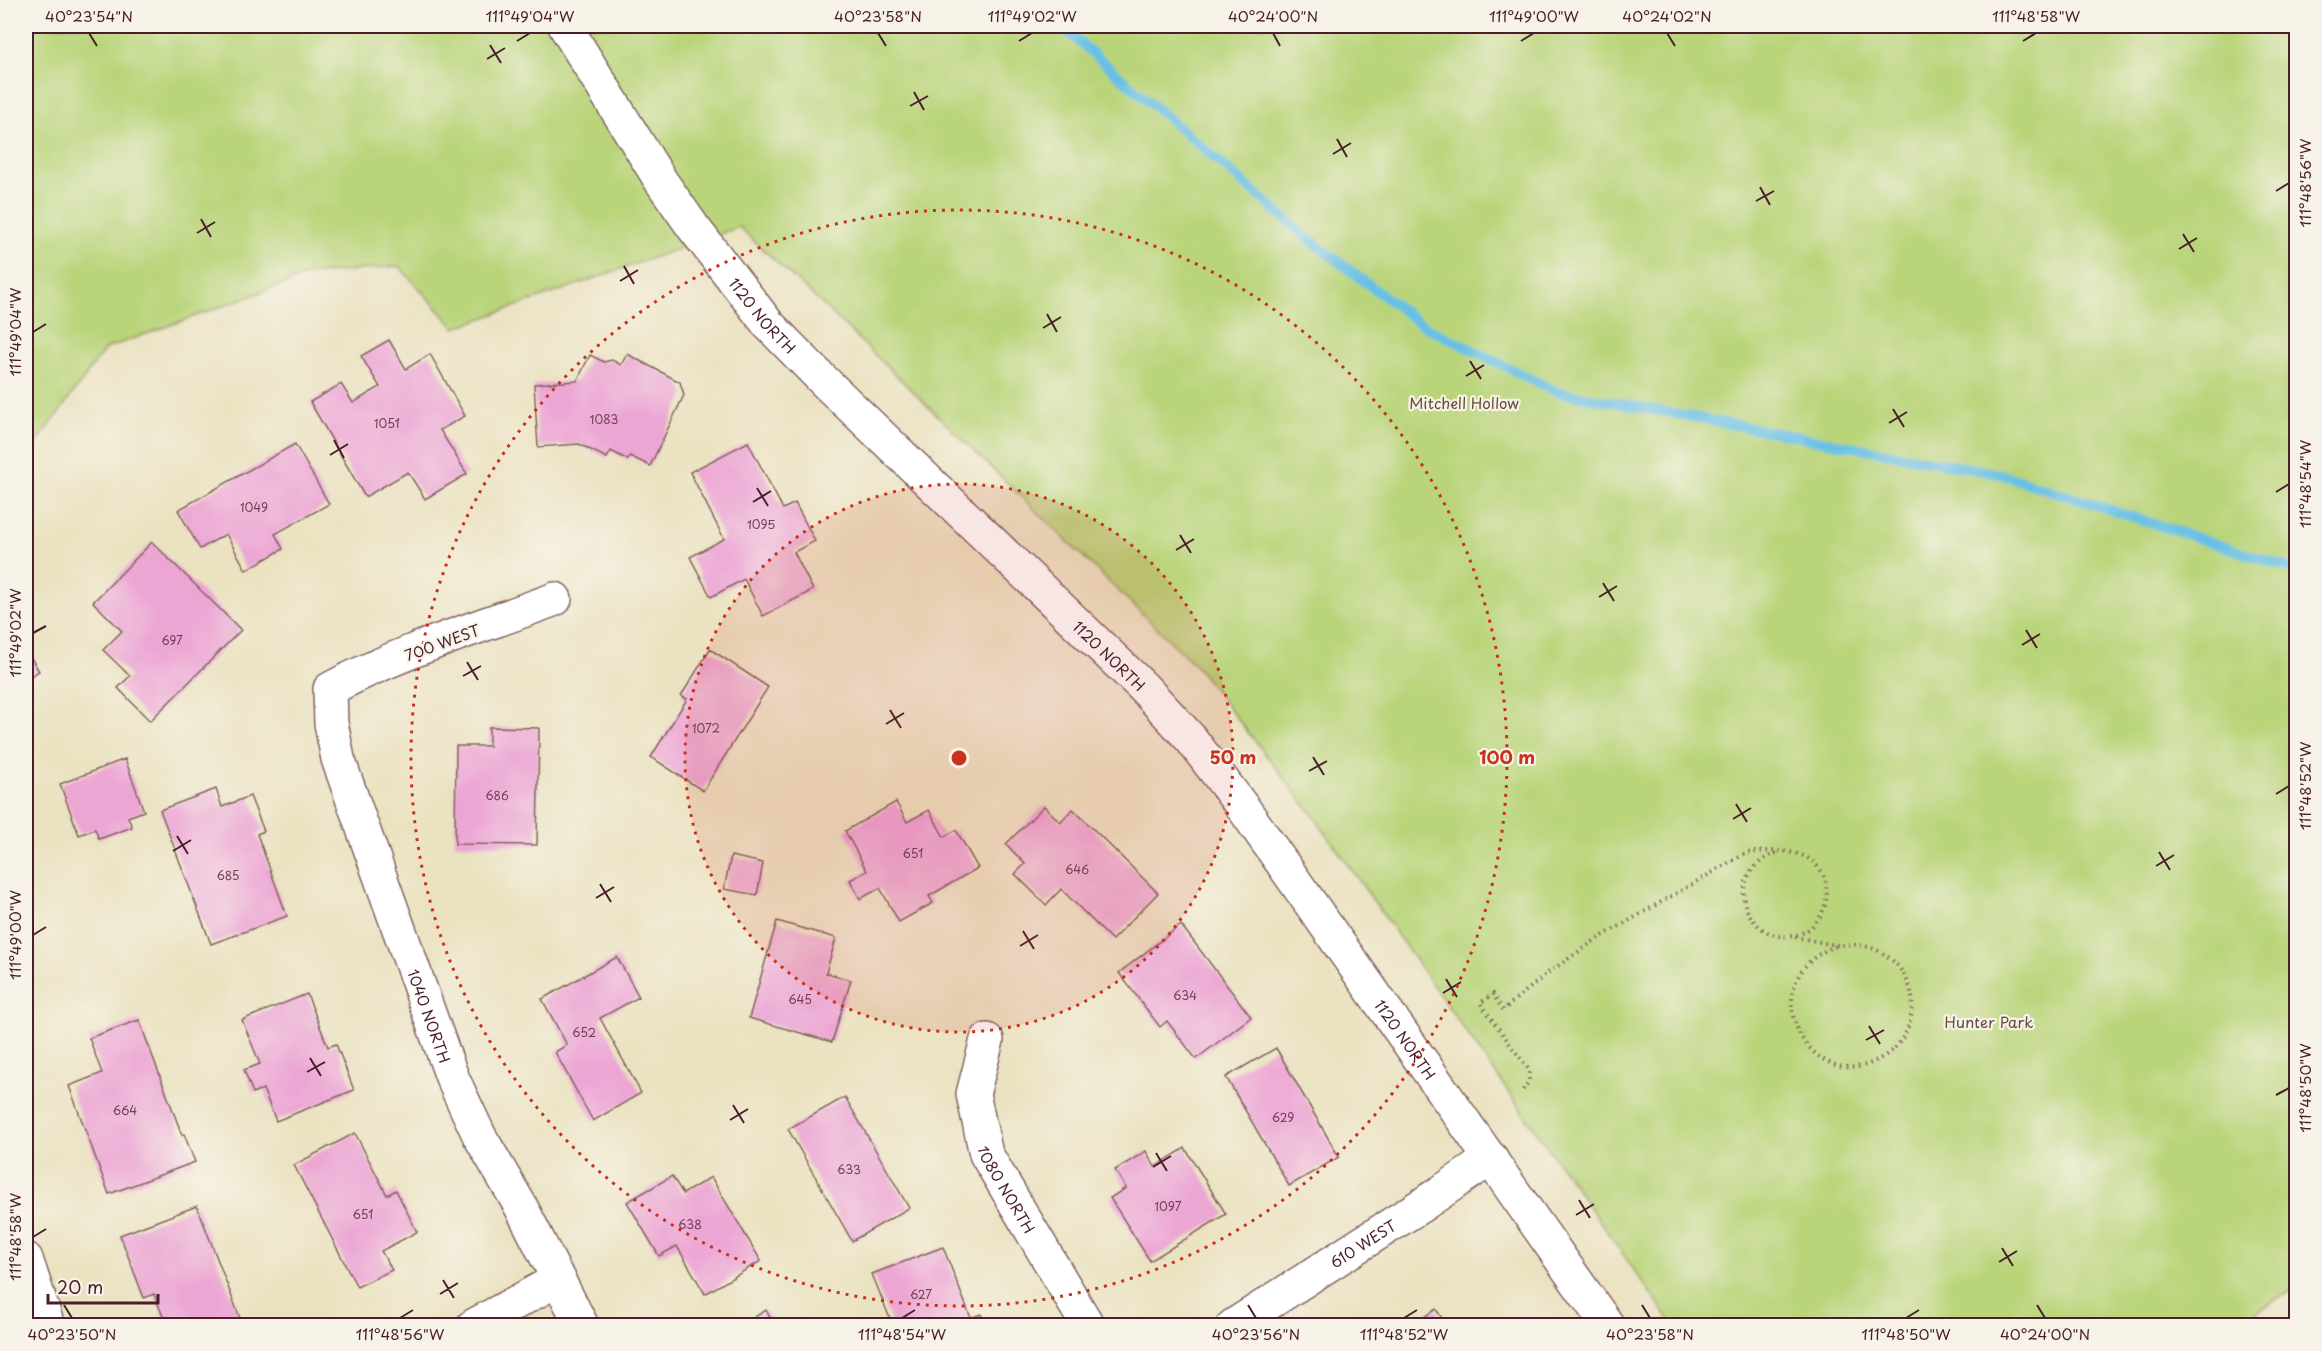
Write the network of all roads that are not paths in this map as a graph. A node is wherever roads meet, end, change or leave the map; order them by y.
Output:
1 (565, 26) edge
2 (555, 599) dead end
3 (330, 689) joint
4 (987, 1040) dead end
5 (1491, 1158) junction
6 (26, 1259) edge
7 (559, 1279) junction
8 (48, 1326) edge
9 (473, 1326) edge
10 (582, 1326) edge
11 (1088, 1326) edge
12 (1233, 1326) edge
13 (1608, 1326) edge

1 - 5 street, 1120 NORTH
2 - 3 street, 700 WEST
3 - 7 street, 1040 NORTH
4 - 11 street, 1080 NORTH
5 - 12 street, 610 WEST
5 - 13 street, 1120 NORTH
6 - 8 street
7 - 9 street
7 - 10 street, 1040 NORTH

